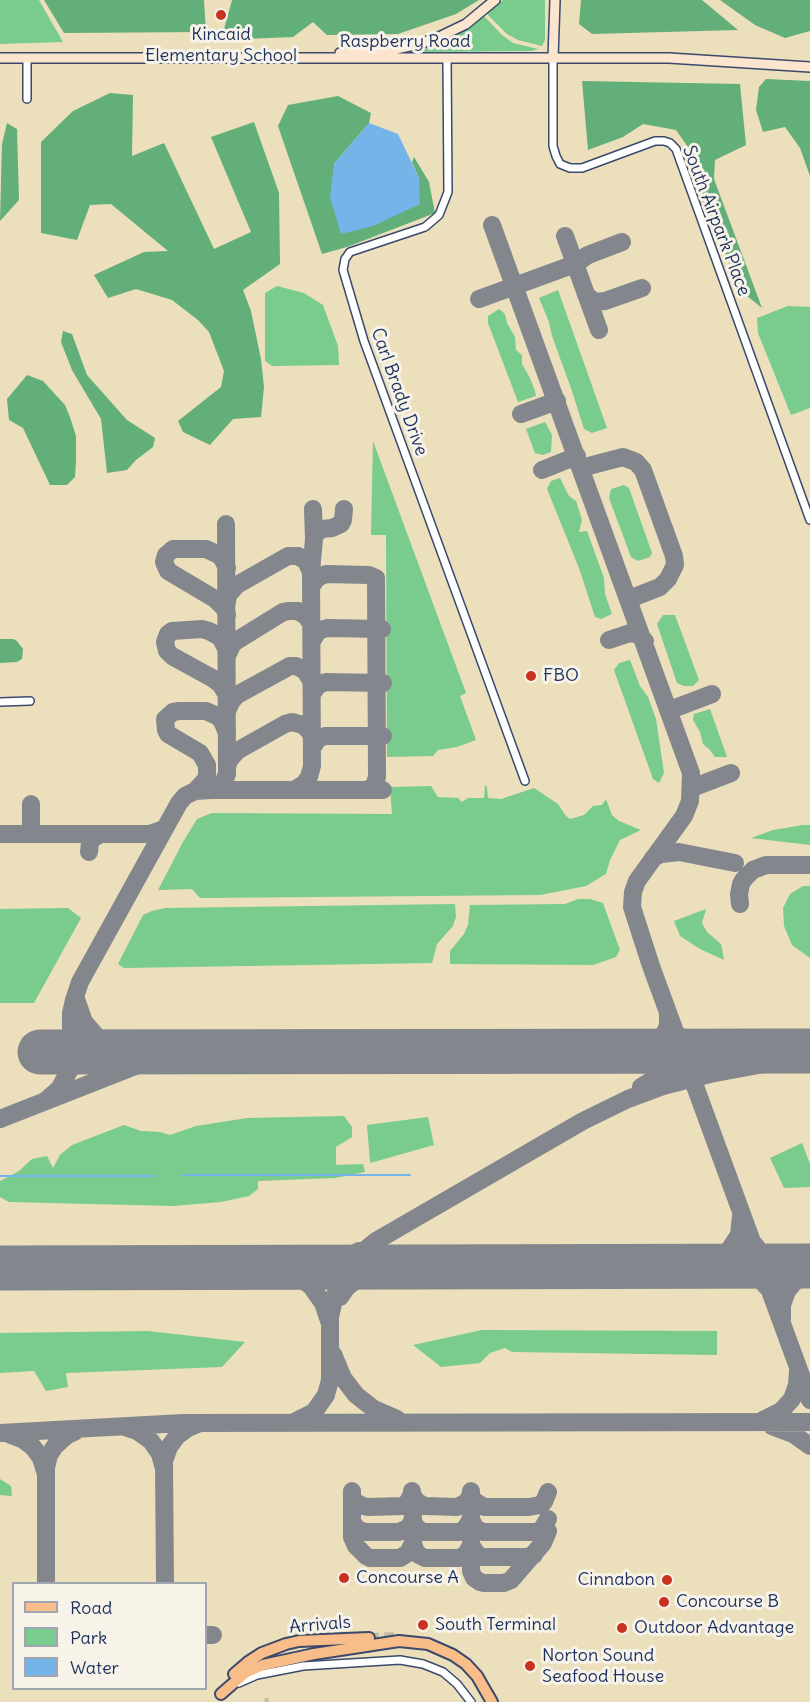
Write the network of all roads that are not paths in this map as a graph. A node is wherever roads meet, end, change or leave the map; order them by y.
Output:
1 (495, 0) edge
2 (555, 0) edge
3 (0, 58) edge
4 (27, 58) junction
5 (288, 58) junction
6 (554, 58) junction
7 (447, 59) junction
8 (810, 67) edge
9 (27, 99) dead end
10 (810, 520) edge
11 (30, 701) dead end
12 (0, 702) edge
13 (525, 780) dead end
14 (369, 1638) tunnel mouth
15 (219, 1698) edge
16 (471, 1702) edge
17 (492, 1702) edge

1 - 5 main road
2 - 6 main road
3 - 4 main road, Raspberry Road
4 - 5 main road, Raspberry Road
4 - 9 street
5 - 7 main road, Raspberry Road
6 - 7 main road, Raspberry Road
6 - 8 main road, Raspberry Road
6 - 10 street, South Airpark Place
7 - 13 street, Carl Brady Drive
11 - 12 street
14 - 15 main road, Arrivals
15 - 16 street
15 - 17 main road

